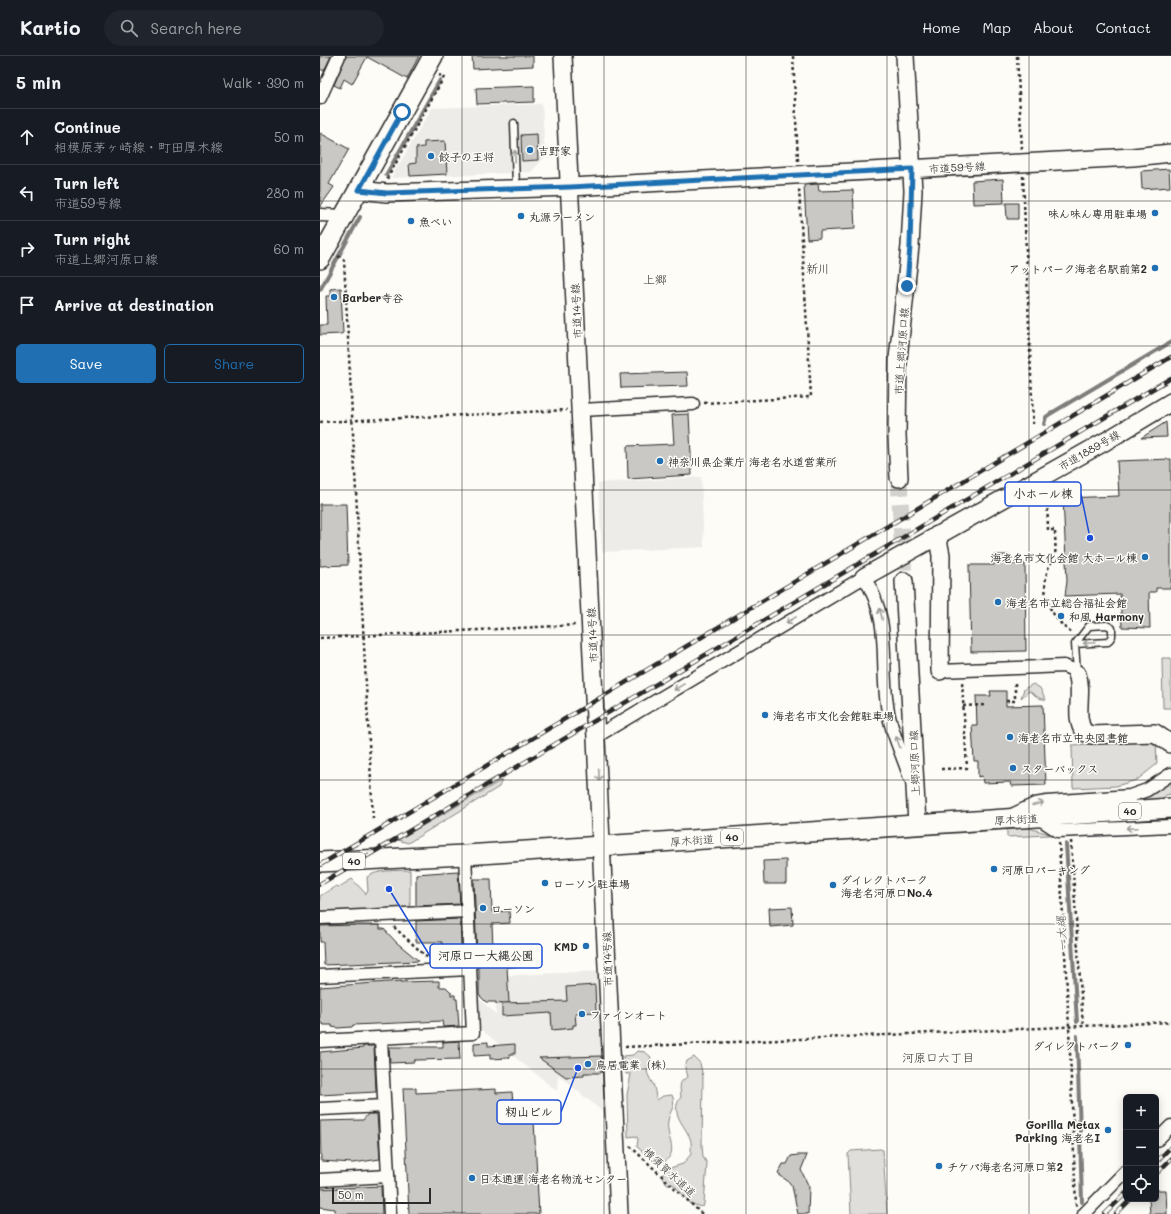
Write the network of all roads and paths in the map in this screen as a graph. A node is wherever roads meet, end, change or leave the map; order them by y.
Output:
1 (339, 56) edge
2 (564, 56) edge
3 (793, 56) edge
4 (905, 56) edge
5 (1017, 56) edge
6 (435, 65) edge
7 (320, 98) edge
8 (514, 123) dead end
9 (1171, 153) edge
10 (1023, 163) junction
11 (912, 169) junction
12 (799, 175) junction
13 (386, 184) dead end
14 (570, 187) junction
15 (516, 188) junction
16 (359, 190) junction
17 (320, 215) edge
18 (344, 216) junction
19 (342, 258) dead end
20 (320, 259) edge
21 (1171, 402) edge
22 (693, 404) joint
23 (581, 410) junction
24 (352, 421) junction
25 (320, 422) edge
26 (1033, 424) dead end
27 (899, 478) tunnel mouth
28 (1047, 487) dead end
29 (937, 535) junction
30 (864, 577) junction
31 (904, 581) tunnel mouth
32 (591, 624) junction
33 (1070, 632) dead end
34 (364, 636) junction
35 (320, 638) edge
36 (1075, 644) junction
37 (940, 671) joint
38 (1077, 674) junction
39 (962, 677) dead end
40 (1015, 682) dead end
41 (1006, 701) dead end
42 (984, 705) dead end
43 (963, 706) junction
44 (597, 736) junction
45 (1046, 736) dead end
46 (1068, 736) dead end
47 (1171, 744) edge
48 (941, 769) dead end
49 (1171, 774) edge
50 (915, 792) junction
51 (1171, 808) edge
52 (1037, 817) junction
53 (373, 819) dead end
54 (1002, 819) junction
55 (916, 824) junction
56 (1171, 826) edge
57 (1064, 831) junction
58 (602, 845) junction
59 (465, 854) junction
60 (320, 862) edge
61 (468, 910) junction
62 (380, 915) junction
63 (320, 918) edge
64 (470, 969) junction
65 (442, 970) junction
66 (320, 976) edge
67 (1171, 1022) edge
68 (1081, 1026) junction
69 (1071, 1027) junction
70 (381, 1039) junction
71 (320, 1041) edge
72 (611, 1048) junction
73 (384, 1106) junction
74 (320, 1109) edge
75 (1171, 1126) edge
76 (1159, 1138) edge
77 (626, 1142) dead end
78 (1123, 1174) edge
79 (388, 1176) junction
80 (320, 1180) edge
81 (390, 1214) edge
82 (619, 1214) edge
83 (702, 1214) edge
84 (1076, 1214) edge
85 (1084, 1214) edge

1 - 7 street
2 - 14 street, 市道14号線
3 - 12 path
4 - 11 street, 市道上郷河原口線
5 - 10 path
6 - 13 path
6 - 16 main road
15 -> 8 lane
9 - 10 street, 市道59号線
10 - 11 street, 市道59号線
10 - 26 path
11 - 12 street, 市道59号線
11 - 27 street, 市道上郷河原口線
12 - 14 street, 市道59号線
12 - 22 path
14 - 15 street, 市道59号線
14 - 23 street, 市道14号線
15 - 16 street, 市道59号線
16 - 18 main road
17 - 18 street
18 - 20 main road
19 - 24 path
21 - 29 street, 市道1889号線
22 - 23 street
23 - 24 path
23 - 32 street, 市道14号線
24 - 25 path
24 - 34 path
28 - 33 path
29 - 30 street, 市道1889号線
29 - 37 street
30 -> 44 street
50 -> 30 street
31 - 50 street, 上郷河原口線
32 - 34 path
32 - 44 street, 市道14号線
34 - 35 path
34 - 53 path
36 -> 36 lane
36 - 38 lane
37 - 38 street
38 - 47 street
39 - 43 path
40 - 41 path
42 - 43 path
43 - 48 path
44 -> 58 street, 市道14号線
45 - 46 path
54 -> 49 street
50 - 55 street, 上郷河原口線
51 - 52 main road, 厚木街道 / 40
52 - 54 main road, 厚木街道 / 40
52 - 57 street
54 - 55 main road, 厚木街道 / 40
55 - 58 main road, 厚木街道 / 40
56 -> 57 street
57 - 68 path
57 - 69 path
58 - 59 main road, 厚木街道 / 40
58 - 72 street, 市道14号線
59 - 60 main road, 厚木街道 / 40
59 - 61 street
61 - 62 street
61 - 64 street
62 - 63 street
62 - 65 path
64 - 65 street
64 - 70 street
65 - 66 street
67 - 68 path
68 - 69 path
69 - 72 path
69 - 84 path
70 - 71 street
70 - 73 street
72 - 82 street, 市道14号線
73 - 74 street
73 - 79 street
75 - 76 street
77 - 83 path, 横須賀水道道
78 - 85 street
79 - 80 street
79 - 81 street

